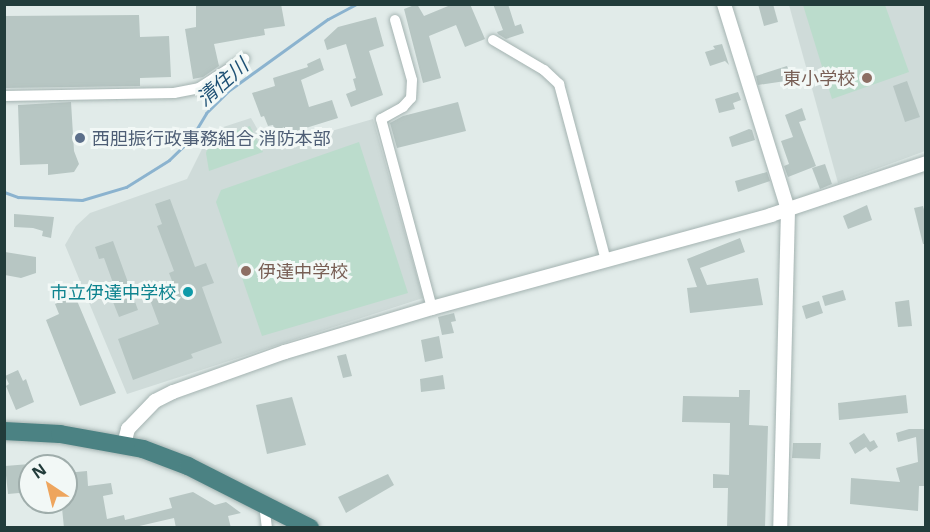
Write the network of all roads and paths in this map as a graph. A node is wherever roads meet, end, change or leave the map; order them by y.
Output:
1 (724, 4) edge
2 (394, 20) dead end
3 (493, 40) dead end
4 (244, 59) dead end
5 (4, 96) edge
6 (926, 163) edge
7 (788, 210) junction
8 (606, 261) junction
9 (432, 308) junction
10 (4, 431) edge
11 (124, 444) junction
12 (264, 504) junction
13 (267, 528) edge
14 (310, 528) edge
15 (780, 528) edge

1 - 7 street
2 - 9 street
3 - 8 street
4 - 5 street
6 - 7 street
7 - 8 street
7 - 15 street
8 - 9 street
9 - 11 street
10 - 11 highway
11 - 12 highway
12 - 13 street
12 - 14 highway

